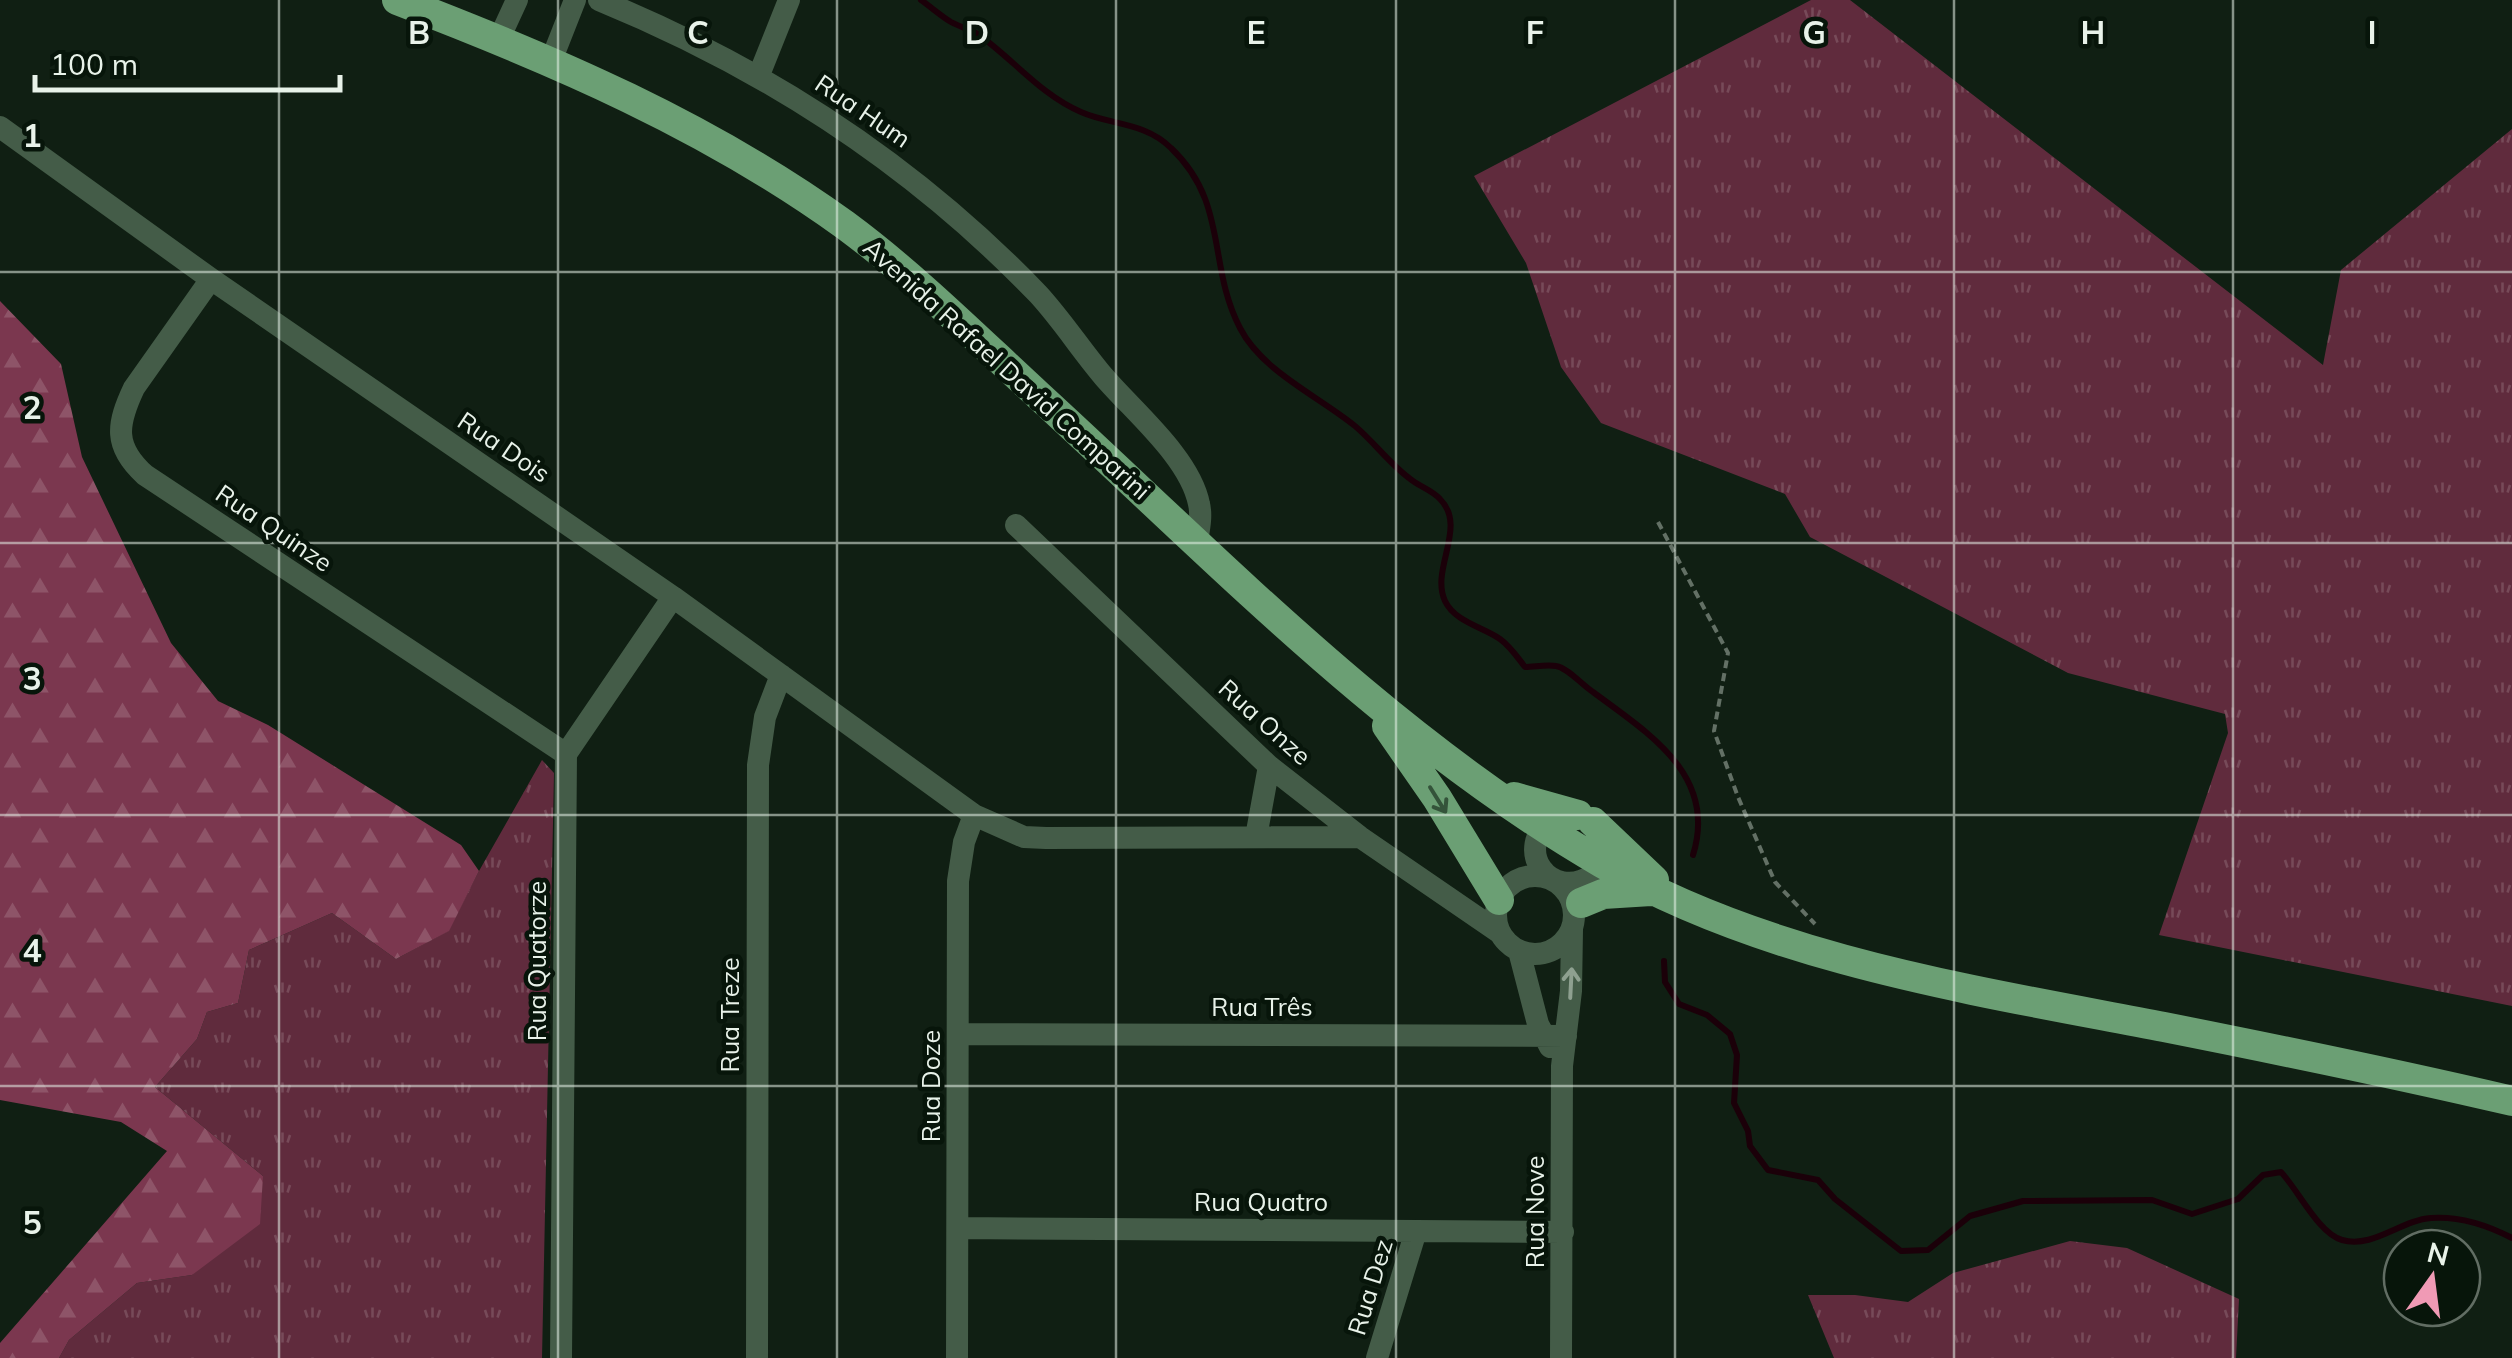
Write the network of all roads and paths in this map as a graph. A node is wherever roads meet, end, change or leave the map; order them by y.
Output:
1 (398, 0) edge
2 (518, 0) edge
3 (576, 0) edge
4 (600, 0) edge
5 (789, 0) edge
6 (499, 39) junction
7 (551, 61) junction
8 (759, 75) junction
9 (0, 127) edge
10 (0, 150) edge
11 (40, 157) junction
12 (211, 279) junction
13 (1658, 522) dead end
14 (1016, 525) dead end
15 (1198, 542) junction
16 (673, 597) junction
17 (781, 675) junction
18 (1361, 692) junction
19 (566, 754) junction
20 (1270, 766) junction
21 (1484, 789) junction
22 (974, 816) junction
23 (1586, 818) junction
24 (1256, 837) junction
25 (1360, 837) junction
26 (1539, 841) junction
27 (1597, 869) junction
28 (1553, 880) junction
29 (1507, 891) junction
30 (1664, 895) junction
31 (1576, 916) junction
32 (1500, 933) junction
33 (1519, 951) junction
34 (1840, 958) junction
35 (958, 1034) junction
36 (1555, 1036) junction
37 (2512, 1101) edge
38 (959, 1228) junction
39 (1416, 1231) junction
40 (1563, 1232) junction
41 (561, 1358) edge
42 (758, 1358) edge
43 (957, 1358) edge
44 (1377, 1358) edge
45 (1560, 1358) edge

1 - 6 main road, Avenida Rafael David Comparini
2 - 6 street
3 - 7 street
4 - 8 street, Rua Hum
5 - 8 street
6 - 7 main road, Avenida Rafael David Comparini
7 - 15 main road, Avenida Rafael David Comparini
8 - 15 street, Rua Hum
9 - 11 street, Rua Dois
10 - 11 street
11 - 12 street, Rua Dois
12 - 16 street, Rua Dois
12 - 19 street, Rua Quinze
13 - 34 path
14 - 20 street, Rua Onze
15 - 18 main road, Avenida Rafael David Comparini
16 - 17 street, Rua Dois
16 - 19 street
17 - 22 street, Rua Dois
17 - 42 street, Rua Treze
18 - 21 main road
18 -> 29 main road
19 - 41 street, Rua Quatorze
20 - 24 street
20 - 25 street, Rua Onze
21 - 23 main road
21 - 26 main road
22 - 24 street, Rua Dois
22 - 35 street, Rua Doze
23 - 26 street
23 - 27 street
23 - 30 main road
24 - 25 street, Rua Dois
25 - 32 street, Rua Onze
26 - 27 main road
26 - 28 street
26 - 29 street
27 - 28 street
27 - 30 main road
27 - 31 street
28 - 29 street
28 - 31 street
29 - 32 street
30 - 31 main road
30 - 34 main road
31 - 33 street
36 -> 31 street
32 - 33 street
33 - 36 street, Rua Nove
34 - 37 main road
35 - 36 street, Rua Três
35 - 38 street, Rua Doze
36 - 40 street, Rua Nove
38 - 39 street, Rua Quatro
38 - 43 street, Rua Doze
39 - 40 street, Rua Quatro
39 - 44 street, Rua Dez
40 - 45 street, Rua Nove

